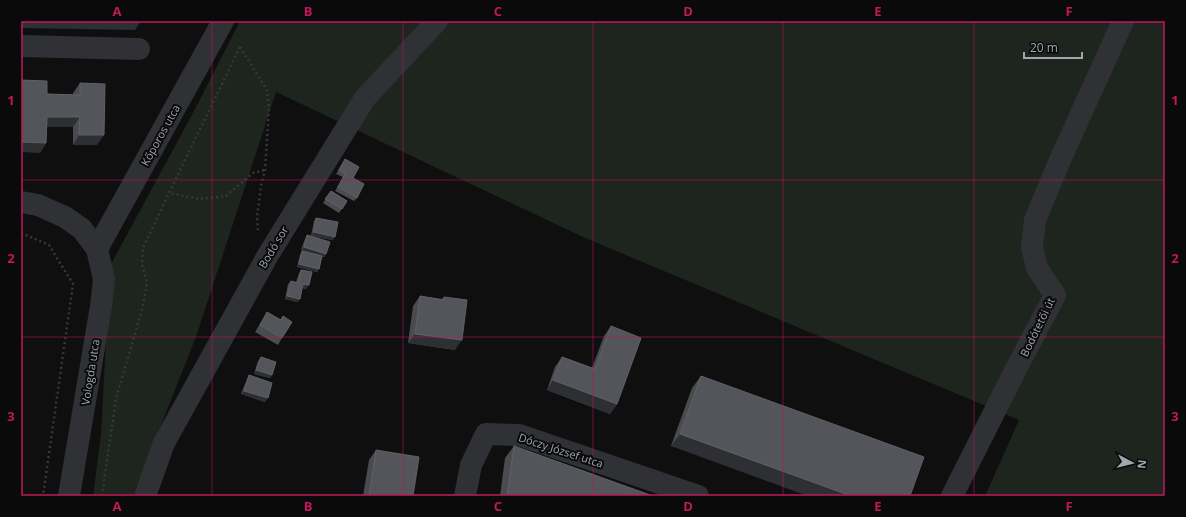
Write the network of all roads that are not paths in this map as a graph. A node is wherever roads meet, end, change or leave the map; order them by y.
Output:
1 (224, 21) edge
2 (437, 21) edge
3 (1123, 21) edge
4 (21, 46) edge
5 (139, 49) dead end
6 (21, 202) edge
7 (97, 249) junction
8 (69, 496) edge
9 (145, 496) edge
10 (465, 496) edge
11 (698, 496) edge
12 (952, 496) edge

1 - 7 street, Kőporos utca
2 - 9 street, Bodó sor
3 - 12 street, Bodótetői út
4 - 5 street
6 - 7 street
7 - 8 street, Vologda utca
10 - 11 street, Dóczy József utca

